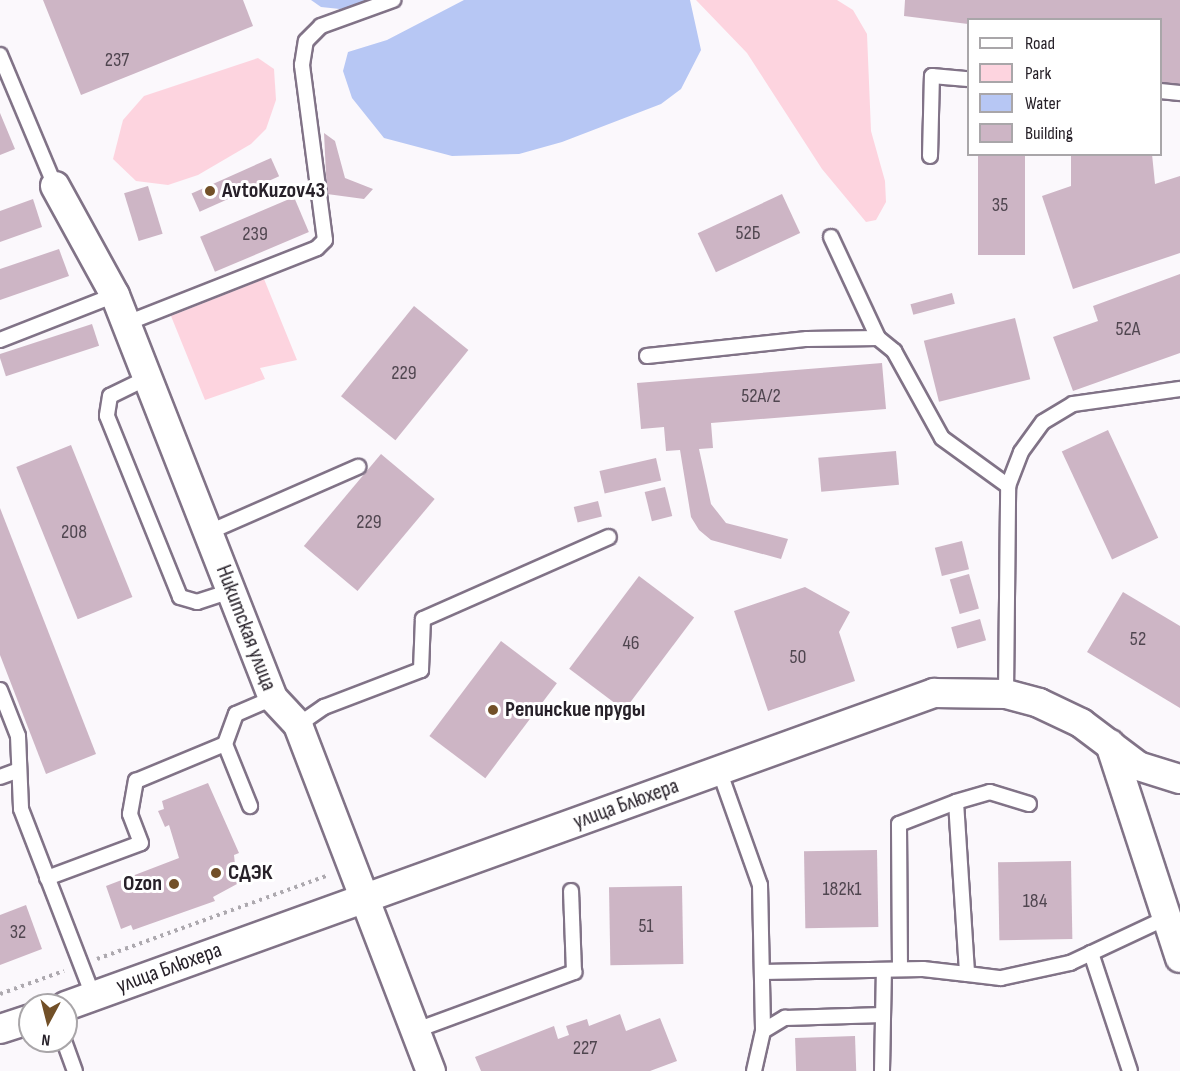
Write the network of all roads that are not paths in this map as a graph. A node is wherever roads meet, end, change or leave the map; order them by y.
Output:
1 (393, 0) edge
2 (0, 55) edge
3 (967, 79) edge
4 (1162, 91) edge
5 (1180, 93) edge
6 (930, 156) dead end
7 (56, 186) joint
8 (831, 237) dead end
9 (116, 295) junction
10 (127, 323) junction
11 (878, 338) junction
12 (0, 340) edge
13 (647, 356) dead end
14 (149, 377) junction
15 (1180, 389) edge
16 (358, 467) dead end
17 (1008, 486) junction
18 (209, 532) junction
19 (609, 537) dead end
20 (231, 591) junction
21 (0, 690) edge
22 (1006, 694) junction
23 (273, 698) junction
24 (298, 725) junction
25 (225, 744) junction
26 (1110, 744) junction
27 (19, 770) junction
28 (718, 771) junction
29 (0, 777) edge
30 (1180, 779) edge
31 (956, 802) junction
32 (1029, 804) dead end
33 (250, 806) dead end
34 (47, 878) junction
35 (571, 891) dead end
36 (367, 897) junction
37 (1166, 918) junction
38 (1091, 953) junction
39 (1180, 958) edge
40 (900, 969) junction
41 (884, 970) junction
42 (762, 972) junction
43 (967, 974) junction
44 (93, 996) junction
45 (78, 1002) edge
46 (883, 1015) junction
47 (18, 1022) edge
48 (0, 1029) edge
49 (763, 1030) junction
50 (414, 1031) junction
51 (68, 1053) edge
52 (75, 1071) edge
53 (431, 1071) edge
54 (754, 1071) edge
55 (882, 1071) edge
56 (1130, 1071) edge

1 - 10 lane
2 - 7 lane
3 - 6 lane
4 - 5 lane
7 - 9 street, Никитская улица
8 - 11 lane
9 - 10 street, Никитская улица
9 - 12 lane
10 - 14 street, Никитская улица
11 - 13 lane
11 - 17 lane
14 - 18 street, Никитская улица
14 - 20 lane
15 - 17 lane
16 - 18 lane
17 - 22 lane
18 - 20 street, Никитская улица
19 - 24 lane
20 - 23 street, Никитская улица
21 - 27 lane
22 - 26 street, улица Блюхера
22 - 28 street, улица Блюхера
23 - 24 street, Никитская улица
23 - 25 lane
24 - 36 street, Никитская улица
25 - 33 lane
25 - 34 lane
26 - 30 street, улица Блюхера
26 - 37 street
27 - 29 lane
27 - 34 lane
28 - 36 street, улица Блюхера
28 - 42 lane
31 - 32 lane
31 - 40 lane
31 - 43 lane
34 - 44 lane
35 - 50 lane
36 - 44 street, улица Блюхера
36 - 50 street, Никитская улица
37 - 38 lane
37 - 39 street
38 - 43 lane
38 - 56 lane
40 - 41 lane
40 - 43 lane
41 - 42 lane
41 - 46 lane
42 - 49 lane
44 - 45 street, улица Блюхера
46 - 49 lane
46 - 55 lane
47 - 48 street
49 - 54 lane
50 - 53 street, Никитская улица
51 - 52 lane

